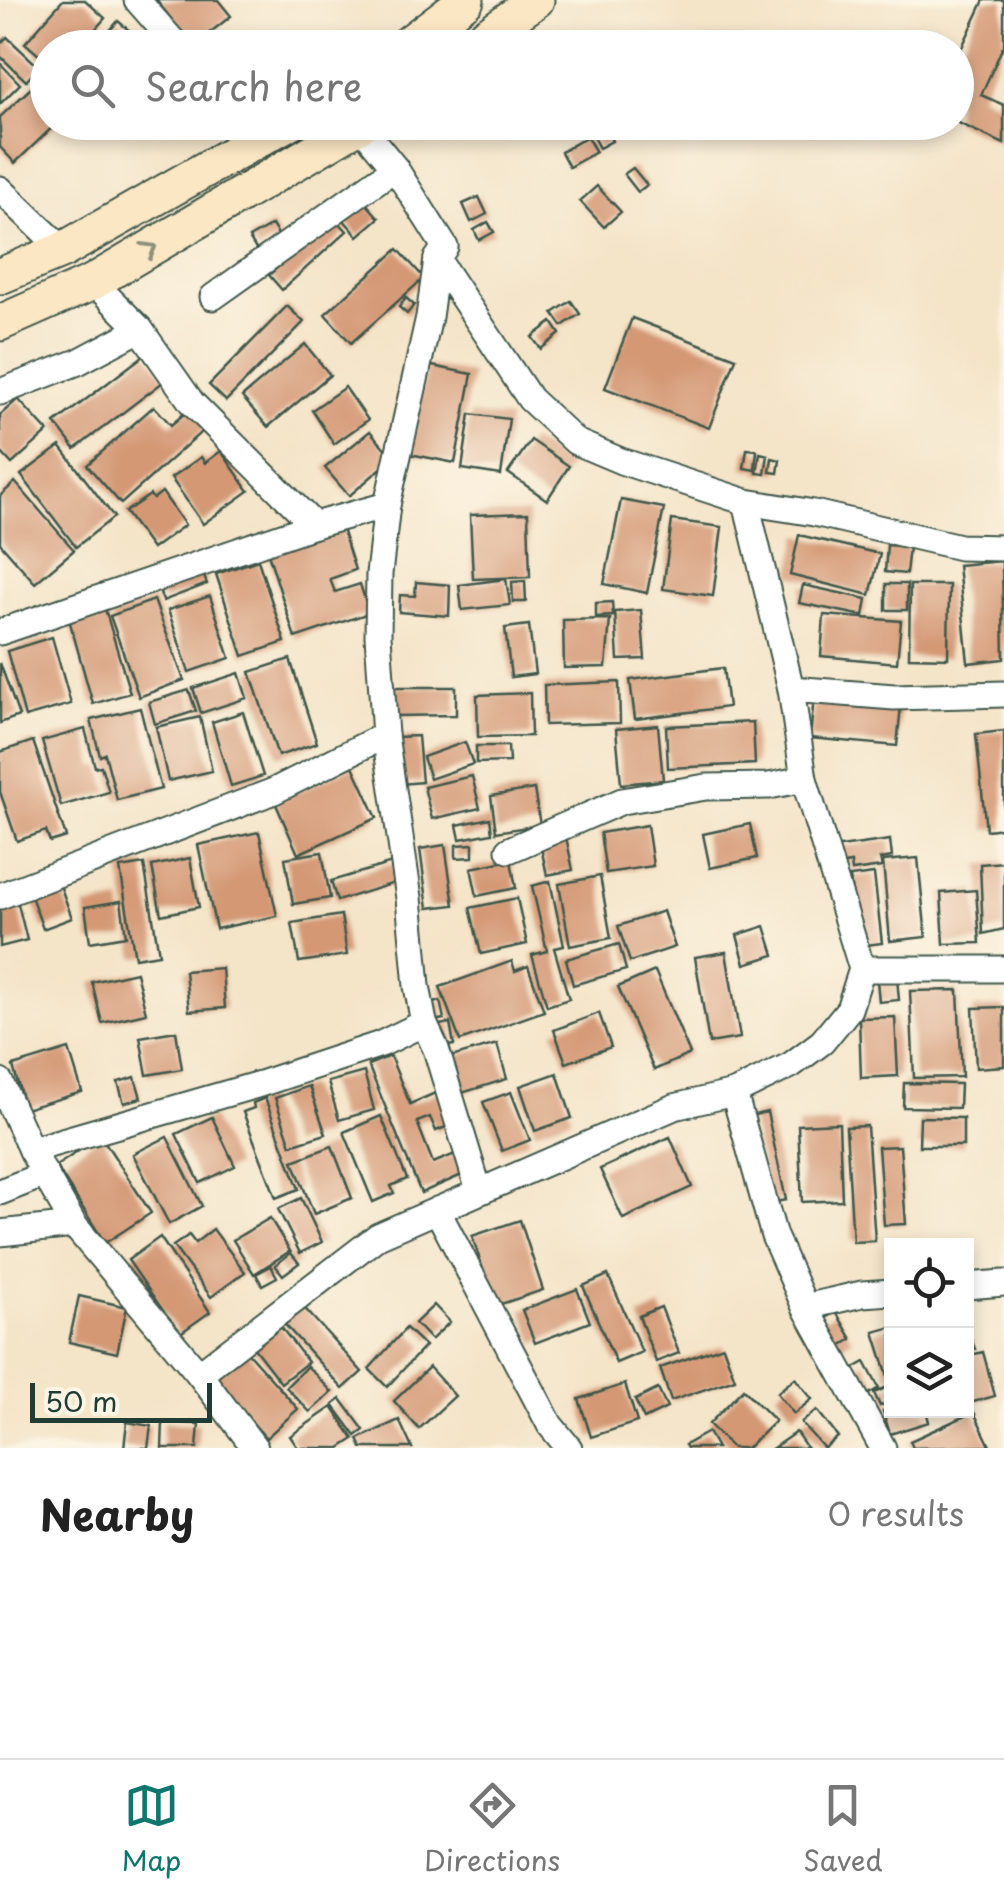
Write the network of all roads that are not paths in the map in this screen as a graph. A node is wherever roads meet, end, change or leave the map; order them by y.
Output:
1 (137, 0) edge
2 (466, 0) edge
3 (536, 0) edge
4 (163, 30) edge
5 (427, 30) edge
6 (494, 30) edge
7 (257, 140) edge
8 (335, 140) edge
9 (374, 140) edge
10 (395, 168) junction
11 (0, 188) edge
12 (64, 250) junction
13 (436, 259) junction
14 (0, 276) edge
15 (93, 282) junction
16 (213, 296) dead end
17 (0, 323) edge
18 (140, 329) junction
19 (0, 392) edge
20 (746, 502) junction
21 (387, 506) junction
22 (314, 525) junction
23 (1004, 548) edge
24 (0, 632) edge
25 (791, 689) junction
26 (1004, 694) edge
27 (385, 735) junction
28 (804, 778) junction
29 (509, 850) dead end
30 (0, 896) edge
31 (862, 969) junction
32 (1004, 969) edge
33 (424, 1022) junction
34 (0, 1082) edge
35 (734, 1093) junction
36 (32, 1150) junction
37 (45, 1174) junction
38 (479, 1191) junction
39 (0, 1192) edge
40 (437, 1210) junction
41 (74, 1226) junction
42 (0, 1233) edge
43 (1004, 1283) edge
44 (974, 1285) edge
45 (884, 1293) edge
46 (805, 1307) junction
47 (198, 1374) junction
48 (255, 1448) edge
49 (569, 1448) edge
50 (883, 1448) edge

1 - 4 street
2 - 5 main road
3 - 6 main road
7 - 12 main road
15 -> 8 main road
9 - 10 street
10 - 13 street
10 - 16 street
11 - 12 street
12 - 14 main road
13 - 20 street
13 - 21 street
15 - 17 main road
15 - 18 street
18 - 19 street
18 - 22 street
20 - 23 street
20 - 25 street
21 - 22 street
21 - 27 street
22 - 24 street
25 - 26 street
25 - 28 street
27 - 30 street
27 - 33 street
28 - 29 street
28 - 31 street
31 - 32 street
31 - 35 street
33 - 36 street
33 - 38 street
34 - 36 street
35 - 38 street
35 - 46 street
36 - 37 street
37 - 39 street
37 - 41 street
38 - 40 street
40 - 47 street
40 - 49 street
41 - 42 street
41 - 47 street
43 - 44 street
45 - 46 street
46 - 50 street
47 - 48 street

